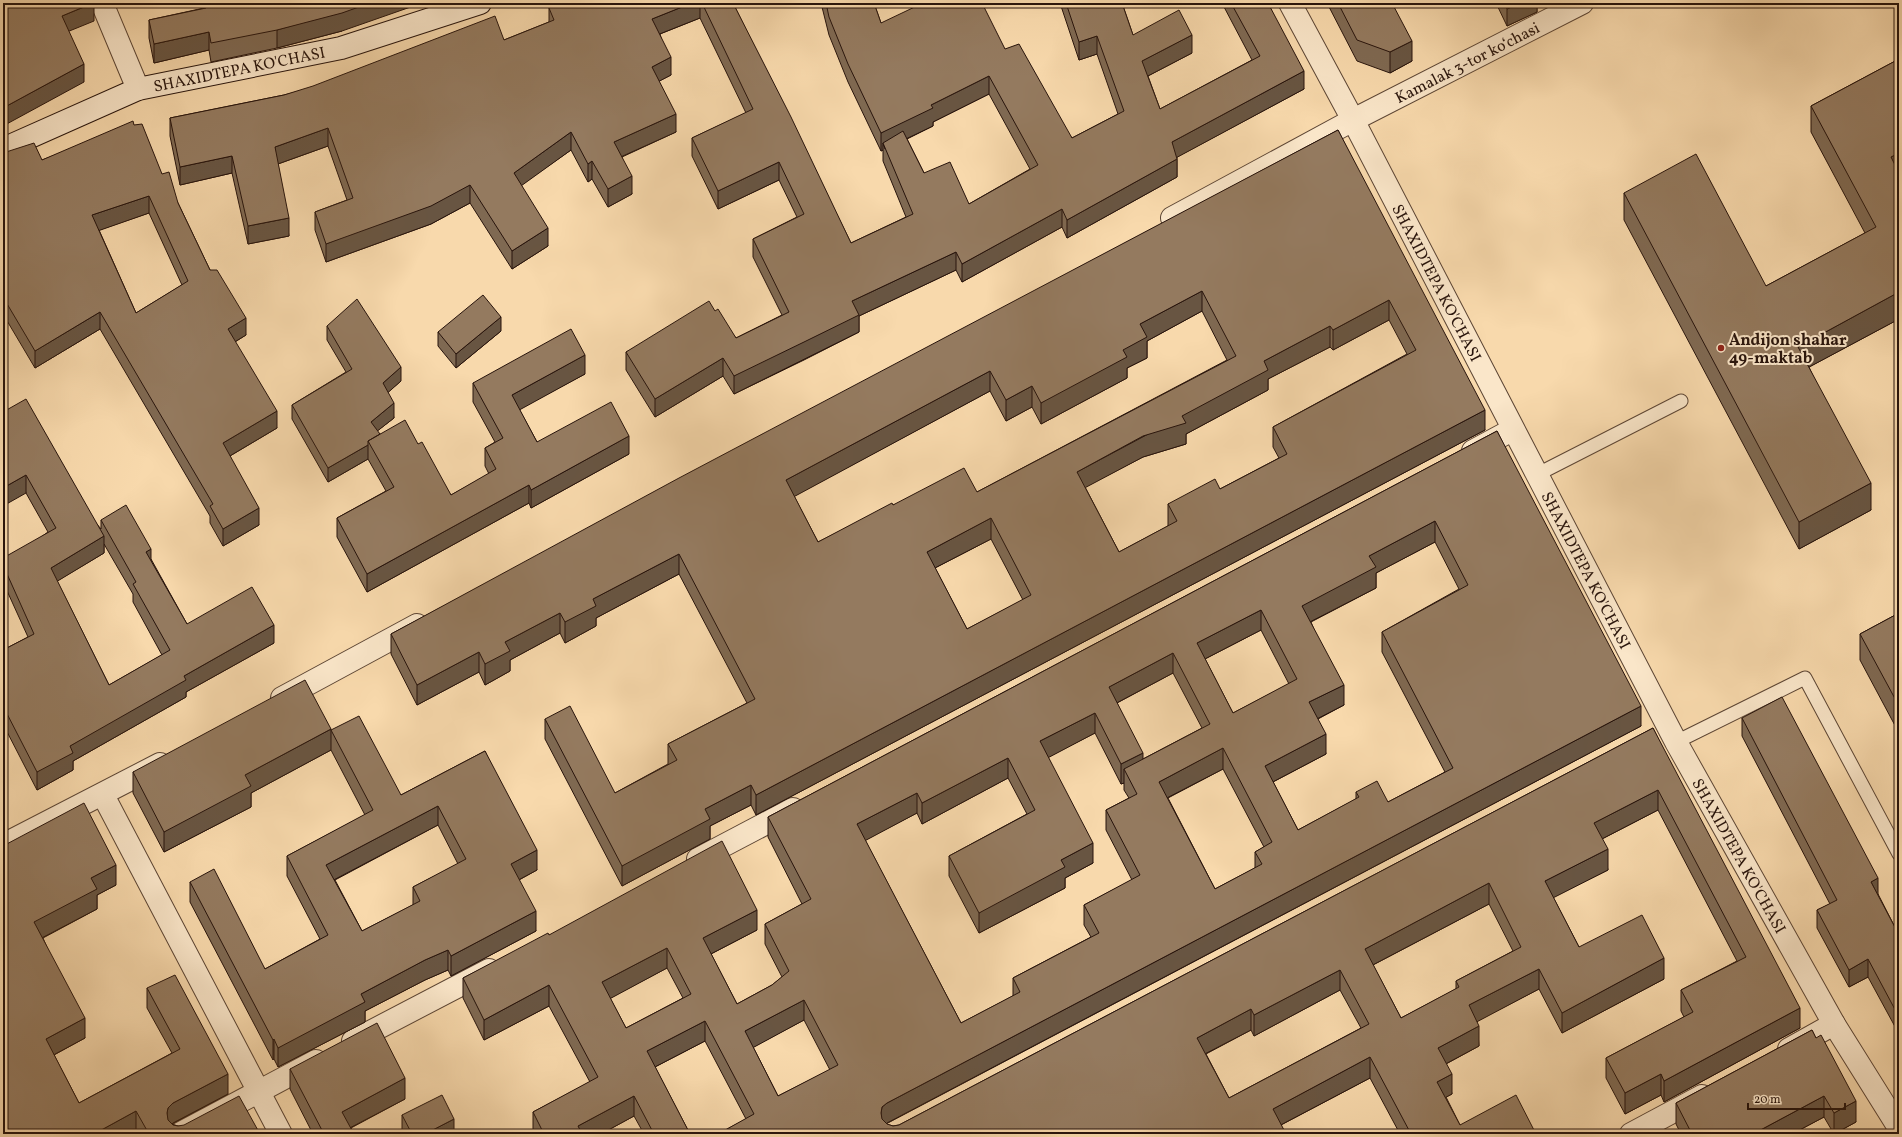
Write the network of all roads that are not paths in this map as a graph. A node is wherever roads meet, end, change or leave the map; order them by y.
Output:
1 (102, 3) edge
2 (480, 3) edge
3 (1290, 3) edge
4 (1582, 3) edge
5 (138, 90) junction
6 (1353, 120) junction
7 (3, 149) edge
8 (1156, 226) edge
9 (1681, 401) dead end
10 (1512, 430) junction
11 (1456, 459) edge
12 (1536, 476) junction
13 (433, 617) edge
14 (265, 708) edge
15 (1672, 734) junction
16 (1646, 737) edge
17 (180, 753) edge
18 (103, 795) junction
19 (808, 801) edge
20 (3, 845) edge
21 (1899, 854) edge
22 (681, 868) edge
23 (505, 961) edge
24 (1834, 1024) junction
25 (1771, 1058) edge
26 (1722, 1085) edge
27 (259, 1091) junction
28 (1899, 1128) edge
29 (179, 1134) edge
30 (282, 1134) edge
31 (1631, 1134) edge

1 - 5 street
2 - 5 street, SHAXIDTEPA KO'CHASI
3 - 6 street, SHAXIDTEPA KO'CHASI
4 - 6 street, Kamalak 3-tor koʻchasi
5 - 7 street, SHAXIDTEPA KO'CHASI
6 - 8 street, Kamalak 3-tor koʻchasi
6 - 10 street, SHAXIDTEPA KO'CHASI
9 - 12 lane
10 - 11 street
10 - 12 street, SHAXIDTEPA KO'CHASI
12 - 15 street, SHAXIDTEPA KO'CHASI
13 - 14 street
15 - 16 street
15 - 21 lane
15 - 24 street, SHAXIDTEPA KO'CHASI
17 - 18 street
18 - 20 street
18 - 27 street
19 - 22 street
23 - 27 street
24 - 25 street
24 - 28 street, SHAXIDTEPA KO'CHASI
26 - 31 street
27 - 29 street
27 - 30 street

